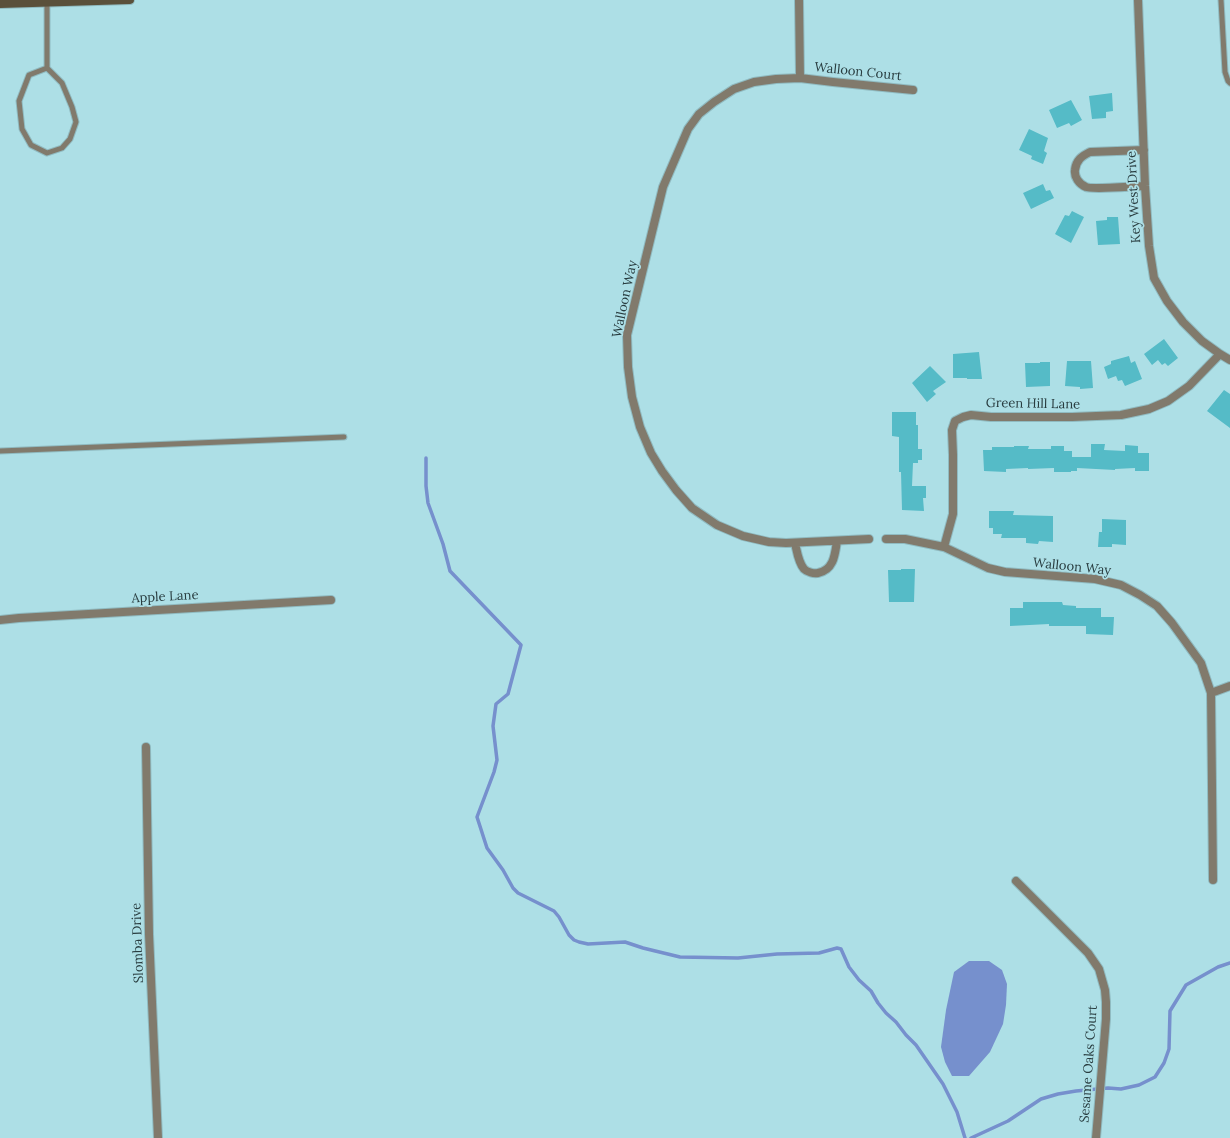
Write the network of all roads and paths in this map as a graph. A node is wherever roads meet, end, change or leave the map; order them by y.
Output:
1 (130, 0) edge
2 (799, 0) edge
3 (1138, 0) edge
4 (1221, 0) edge
5 (47, 3) junction
6 (0, 4) edge
7 (47, 68) junction
8 (800, 78) junction
9 (1230, 83) edge
10 (913, 90) dead end
11 (1144, 150) junction
12 (1145, 186) junction
13 (1220, 354) junction
14 (1230, 360) edge
15 (344, 436) dead end
16 (0, 451) edge
17 (869, 539) dead end
18 (886, 539) dead end
19 (837, 541) junction
20 (795, 543) junction
21 (944, 547) junction
22 (332, 600) dead end
23 (0, 620) edge
24 (1230, 686) edge
25 (1211, 693) junction
26 (146, 747) dead end
27 (1213, 880) dead end
28 (1016, 881) dead end
29 (158, 1138) edge
30 (1096, 1138) edge

1 - 5 main road
2 - 8 street
3 - 11 street, Key West Drive
4 - 9 lane
5 - 6 main road
5 - 7 lane
7 - 7 lane
8 - 10 street, Walloon Court
8 - 20 street, Walloon Way
11 - 12 street, Key West Drive
11 - 12 street
12 - 13 street, Key West Drive
13 - 14 street, Key West Drive
13 - 21 street, Green Hill Lane
15 - 16 lane
17 - 19 street, Walloon Way
18 - 21 street, Walloon Way
19 - 20 street, Walloon Way
19 - 20 street
21 - 25 street, Walloon Way
22 - 23 street, Apple Lane
24 - 25 street
25 - 27 street, Walloon Way
26 - 29 street, Slomba Drive
28 - 30 street, Sesame Oaks Court

